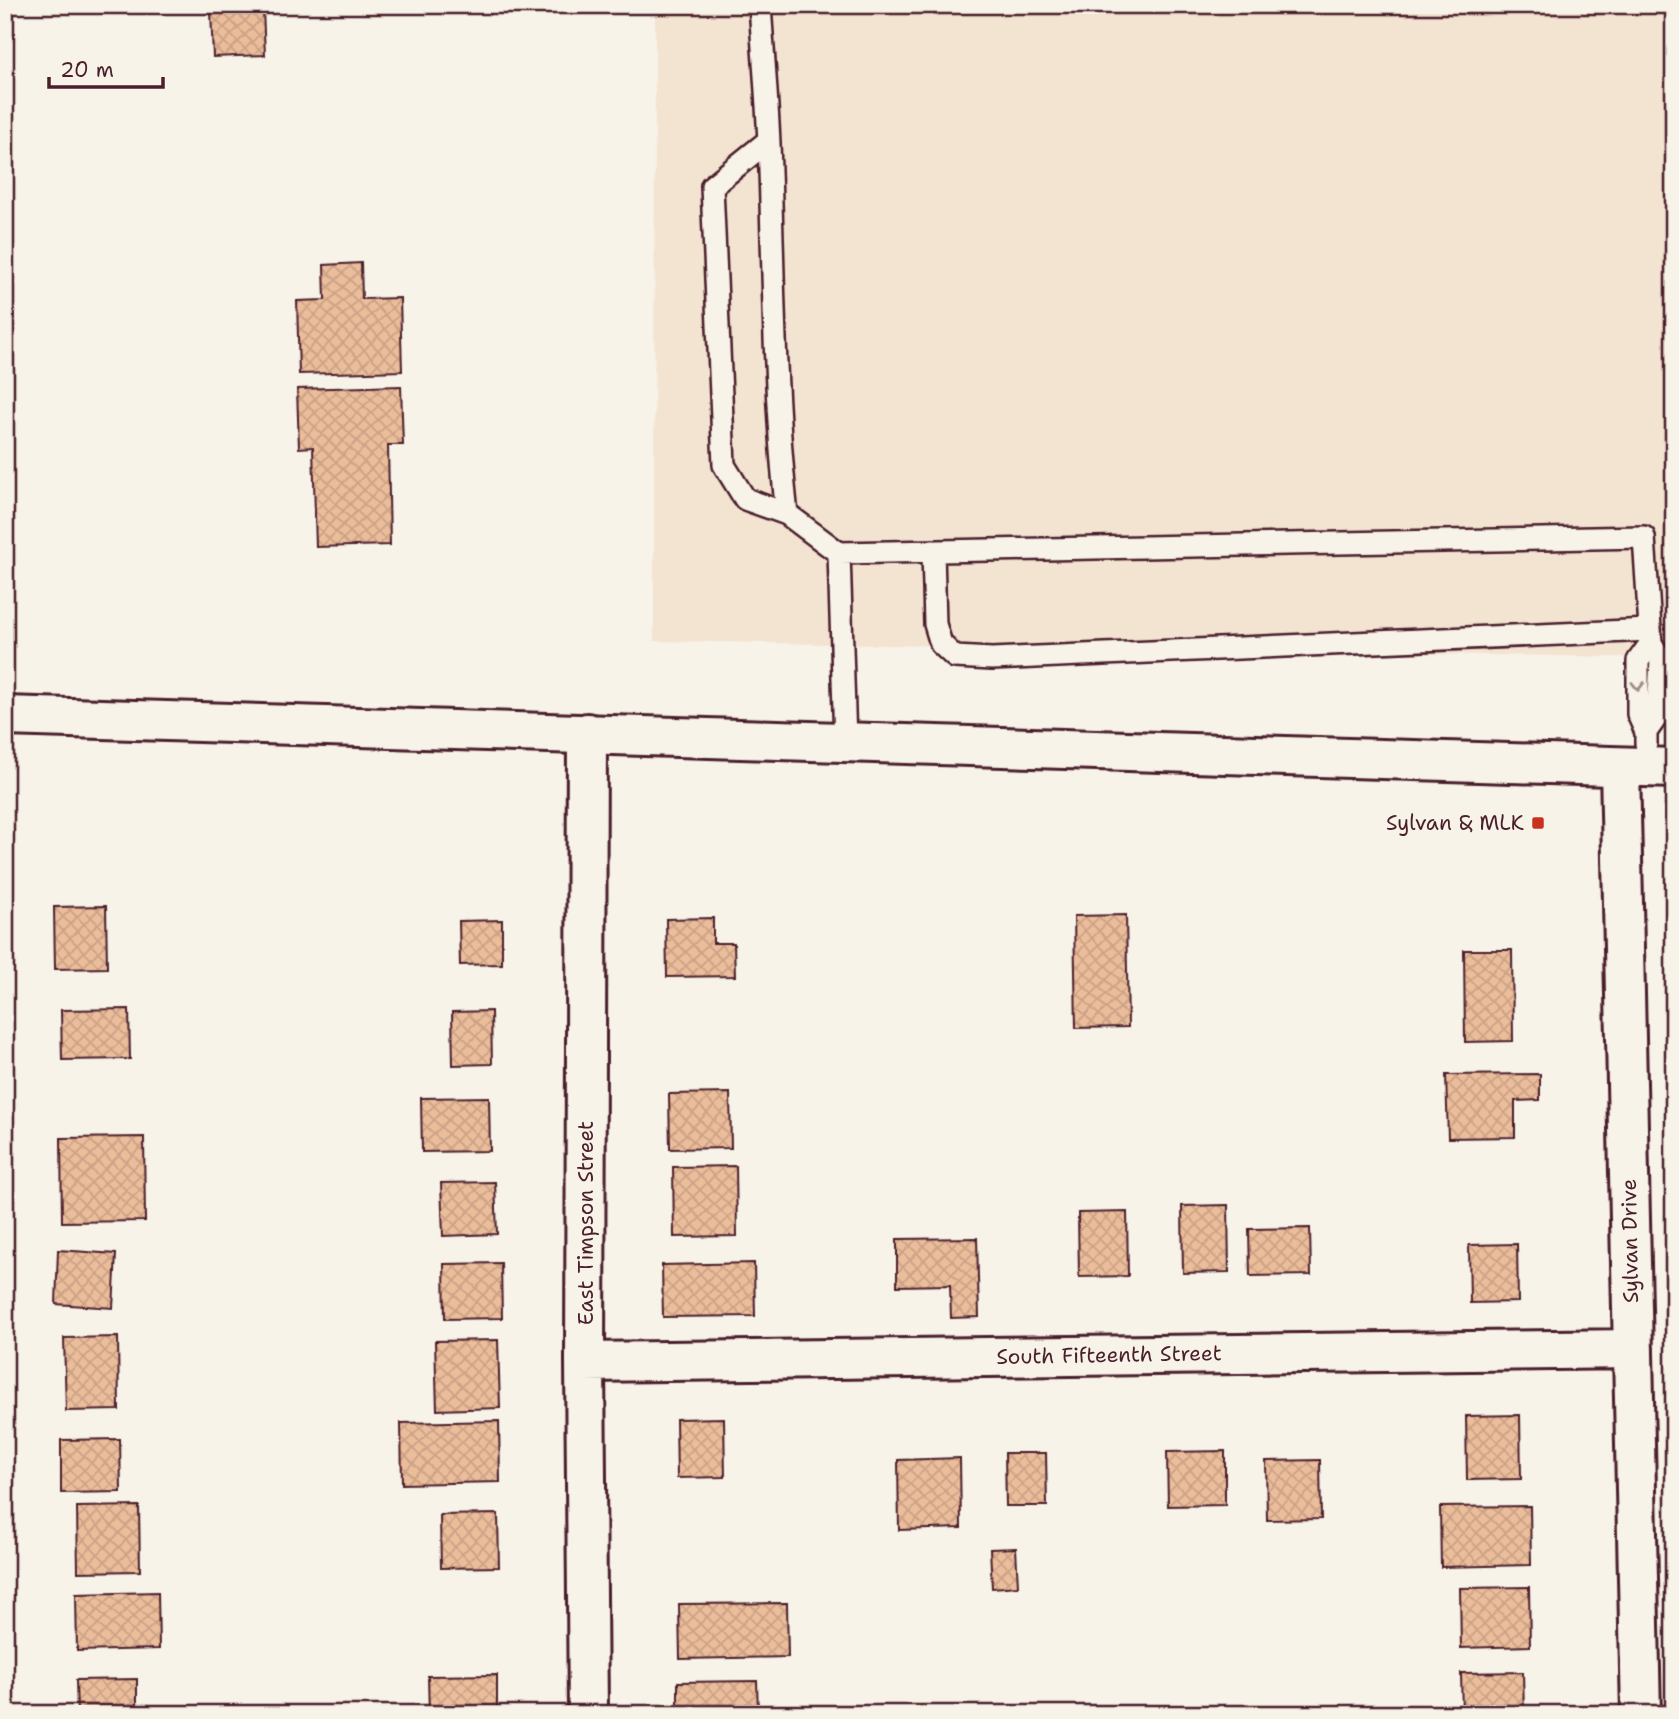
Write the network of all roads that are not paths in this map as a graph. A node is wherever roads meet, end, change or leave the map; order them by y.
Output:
1 (760, 5) edge
2 (768, 141) junction
3 (788, 514) junction
4 (933, 551) junction
5 (839, 553) junction
6 (1650, 636) junction
7 (5, 716) edge
8 (587, 733) junction
9 (845, 742) junction
10 (1646, 759) edge
11 (1633, 1349) junction
12 (585, 1362) junction
13 (588, 1714) edge
14 (1641, 1714) edge

1 - 2 lane
2 - 3 lane
2 - 3 lane
3 - 5 lane
4 - 5 lane
4 - 6 lane
4 - 6 lane
5 - 9 lane
6 - 10 lane
7 - 8 street
8 - 9 street
8 - 12 street, East Timpson Street
9 - 10 street
10 - 11 street, Sylvan Drive
11 - 12 street, South Fifteenth Street
11 - 14 street, Sylvan Drive
12 - 13 street, East Timpson Street

